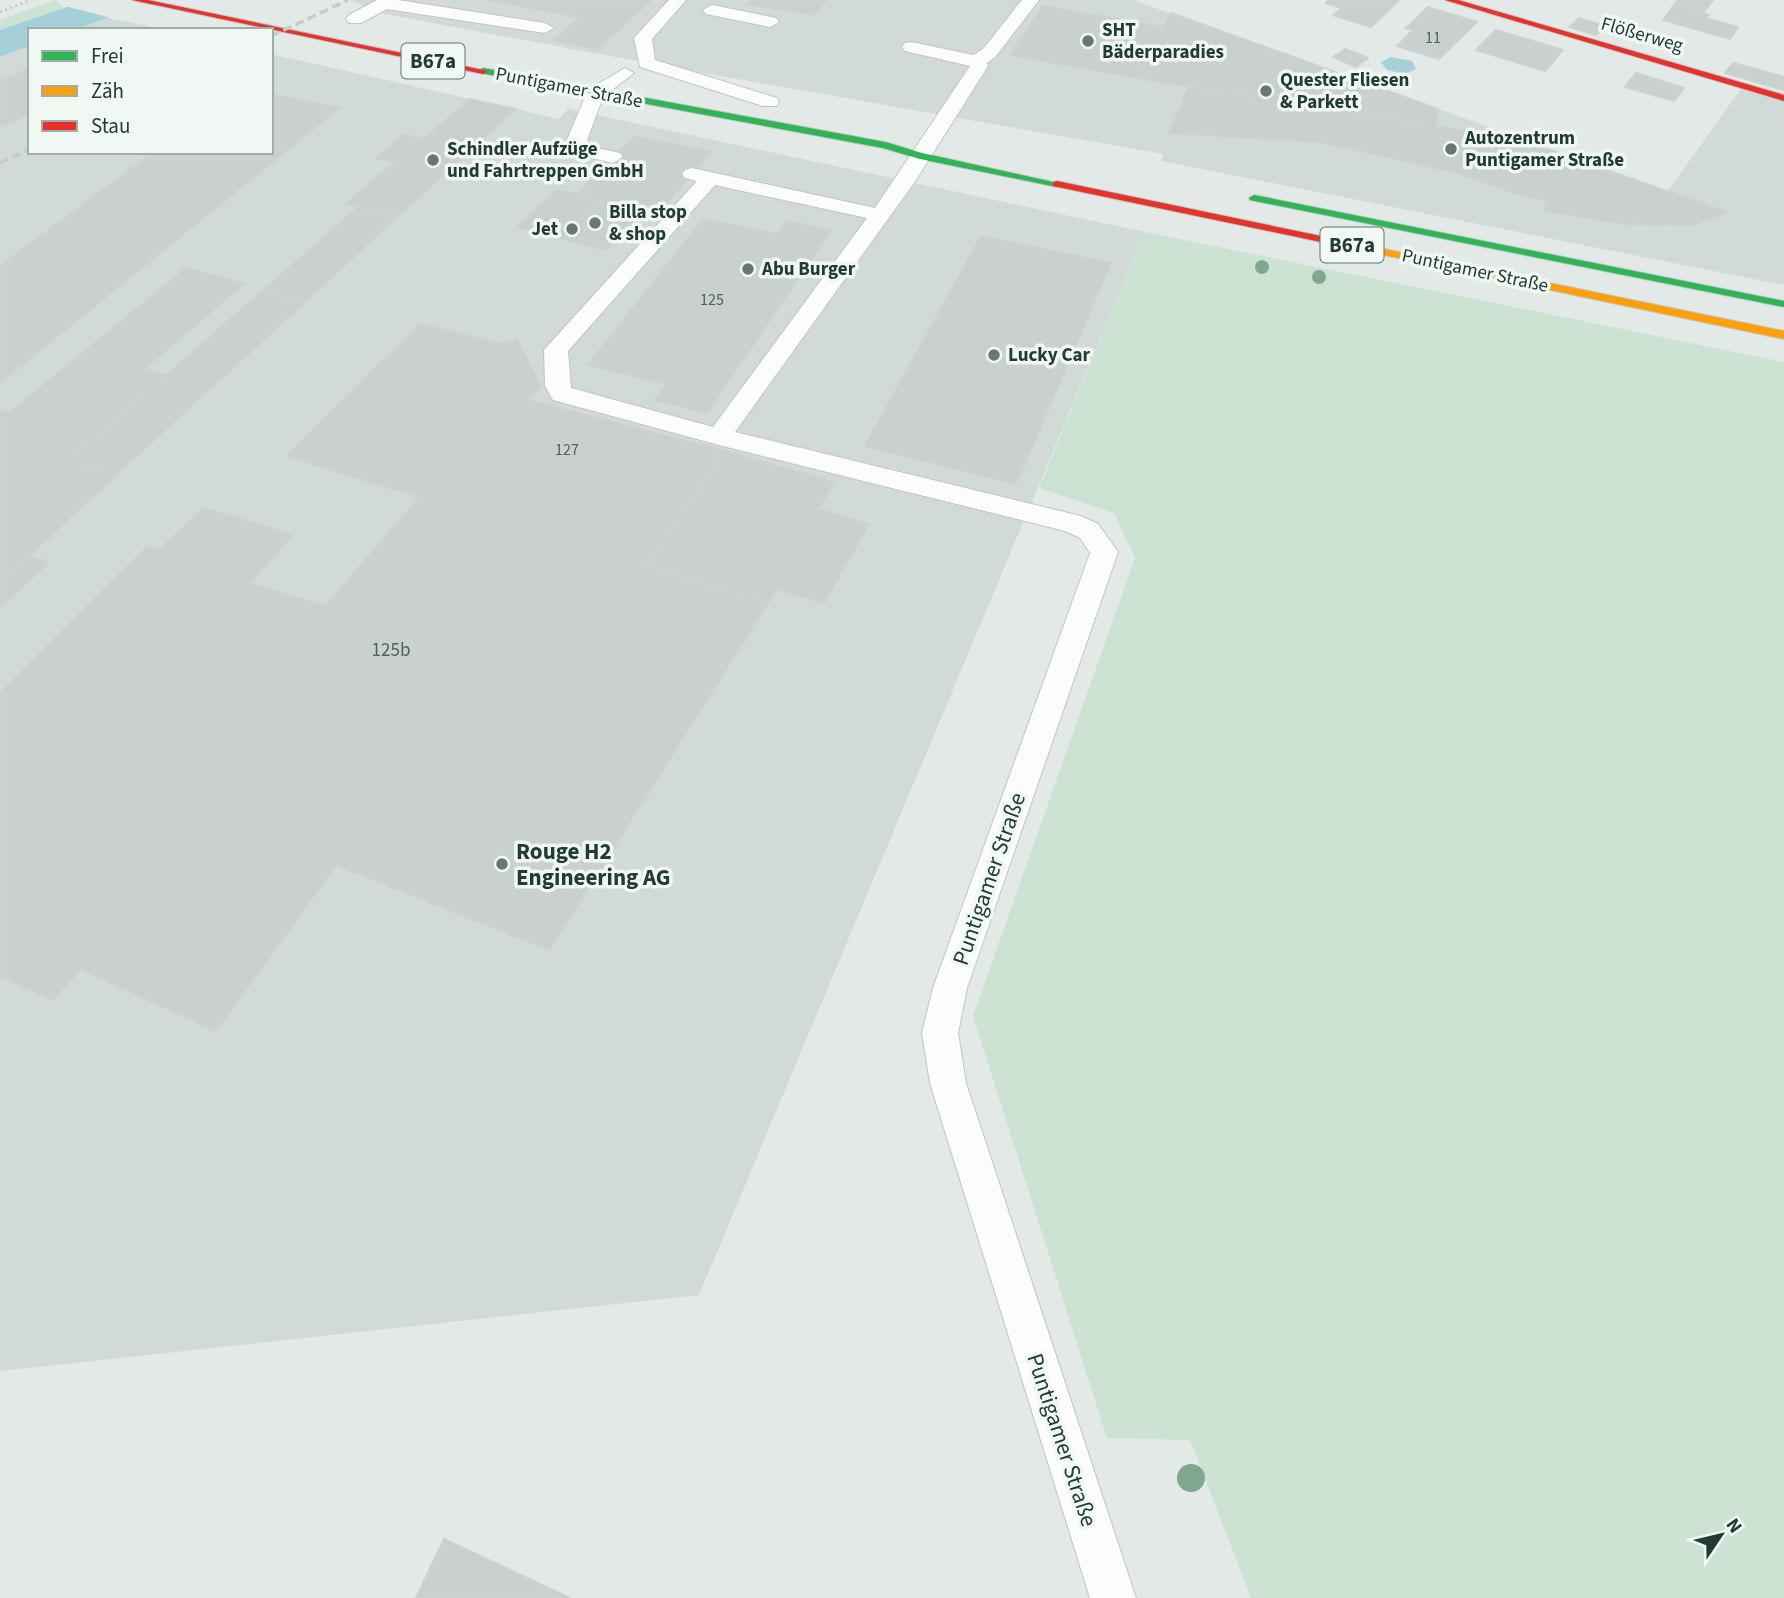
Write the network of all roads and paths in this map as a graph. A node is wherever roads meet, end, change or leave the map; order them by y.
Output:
1 (31, 0) edge
2 (136, 0) edge
3 (678, 0) edge
4 (1031, 0) edge
5 (1449, 0) edge
6 (387, 2) edge
7 (712, 10) dead end
8 (0, 12) edge
9 (349, 18) joint
10 (770, 22) dead end
11 (379, 24) dead end
12 (545, 27) dead end
13 (263, 28) edge
14 (273, 30) edge
15 (911, 47) dead end
16 (977, 61) junction
17 (598, 68) dead end
18 (625, 73) junction
19 (1784, 98) edge
20 (593, 101) junction
21 (776, 103) joint
22 (920, 156) junction
23 (613, 157) dead end
24 (1232, 193) dead end
25 (881, 215) junction
26 (1784, 304) edge
27 (1784, 335) edge
28 (719, 438) junction
29 (1113, 1598) edge

1 - 8 path
2 - 13 main road, Puntigamer Straße / B67a
3 - 21 lane, Puntigamer Straße
4 - 16 lane
5 - 19 main road, Flößerweg
6 - 9 lane
6 - 12 lane
7 - 10 lane
9 - 11 main road, B67a
14 - 20 main road, Puntigamer Straße / B67a
15 - 16 lane
16 - 22 lane
17 - 18 main road, Puntigamer Straße
18 - 20 lane
18 - 21 main road, Puntigamer Straße
20 - 22 main road, Puntigamer Straße / B67a
20 - 23 lane, Puntigamer Straße
22 - 25 lane
22 - 27 main road, Puntigamer Straße / B67a
24 - 26 main road, Puntigamer Straße / B67a
25 - 28 lane
25 - 28 lane, Puntigamer Straße
28 - 29 lane, Puntigamer Straße

